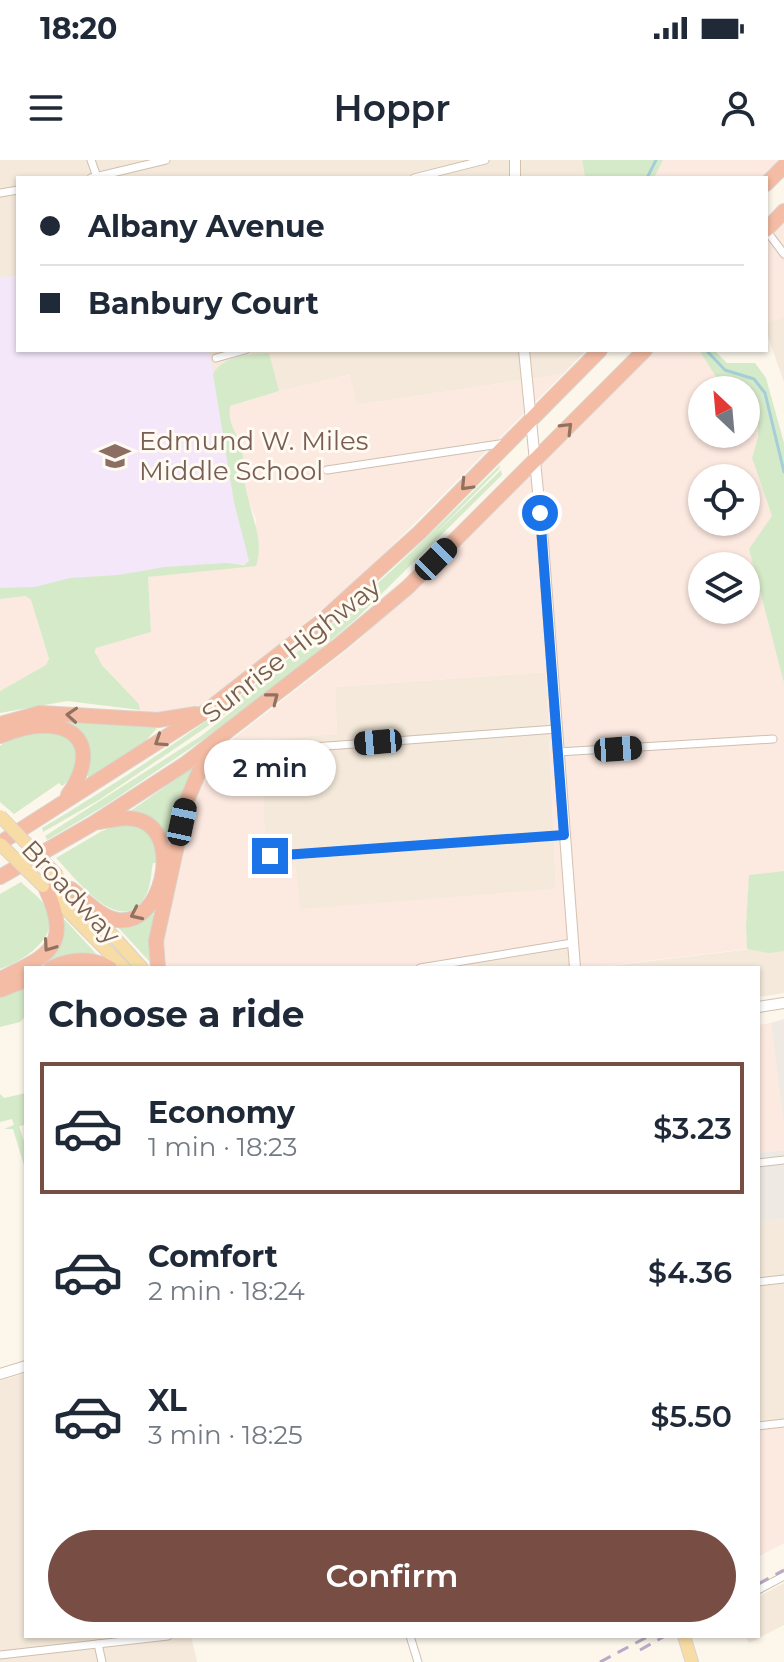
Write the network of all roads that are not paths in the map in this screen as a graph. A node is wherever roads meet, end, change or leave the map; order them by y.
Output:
1 (166, 160) edge
2 (485, 160) edge
3 (784, 166) edge
4 (102, 176) edge
5 (422, 176) edge
6 (768, 182) edge
7 (784, 211) edge
8 (768, 228) edge
9 (768, 233) edge
10 (784, 254) edge
11 (238, 352) edge
12 (524, 352) edge
13 (598, 352) edge
14 (643, 352) edge
15 (216, 358) dead end
16 (531, 419) junction
17 (508, 442) junction
18 (536, 459) junction
19 (327, 470) dead end
20 (205, 712) junction
21 (0, 724) edge
22 (557, 729) junction
23 (229, 730) junction
24 (0, 736) edge
25 (773, 739) dead end
26 (259, 751) dead end
27 (558, 752) junction
28 (61, 805) junction
29 (0, 816) edge
30 (94, 823) junction
31 (564, 835) junction
32 (0, 843) edge
33 (270, 856) dead end
34 (0, 877) edge
35 (44, 888) junction
36 (71, 889) junction
37 (572, 943) junction
38 (28, 966) edge
39 (57, 966) edge
40 (104, 966) edge
41 (122, 966) edge
42 (140, 966) edge
43 (158, 966) edge
44 (432, 966) edge
45 (575, 966) edge
46 (24, 968) edge
47 (0, 979) edge
48 (24, 981) edge
49 (0, 990) edge
50 (784, 1003) edge
51 (760, 1007) edge
52 (784, 1160) edge
53 (760, 1163) edge
54 (784, 1279) edge
55 (760, 1282) edge
56 (24, 1367) edge
57 (0, 1374) edge
58 (784, 1423) edge
59 (760, 1426) edge
60 (784, 1576) edge
61 (760, 1589) edge
62 (150, 1638) edge
63 (411, 1638) edge
64 (685, 1638) edge
65 (98, 1644) junction
66 (0, 1655) edge
67 (102, 1662) edge
68 (418, 1662) edge
69 (692, 1662) edge

1 - 4 street
2 - 5 street
3 - 6 highway
7 - 8 highway
9 - 10 street
11 - 15 street
12 - 16 street
13 - 16 highway, Sunrise Highway
18 -> 14 highway, Sunrise Highway
16 - 17 highway, Sunrise Highway
16 - 18 street
17 - 19 street
17 -> 20 highway, Sunrise Highway
18 - 22 street
23 -> 18 highway, Sunrise Highway
20 -> 21 highway
20 -> 28 highway, Sunrise Highway
22 - 26 street
22 - 27 street
23 - 30 highway, Sunrise Highway
23 - 43 highway
24 - 28 highway
25 - 27 street
27 - 31 street
28 - 32 highway, Sunrise Highway
29 - 36 main road, Broadway, bridge
30 - 34 highway, Sunrise Highway
30 -> 36 highway
31 - 33 street
31 - 37 street
32 - 35 main road, Broadway, bridge
35 -> 38 highway
35 - 41 main road, Broadway
36 - 42 main road, Broadway
37 - 44 street
37 - 45 street
39 - 40 highway
46 -> 47 highway
48 - 49 highway
50 - 51 street
52 - 53 street
54 - 55 street
56 - 57 street
58 - 59 street
60 - 61 street
62 - 65 street
63 - 68 street
64 - 69 main road
65 - 66 street
65 - 67 street

